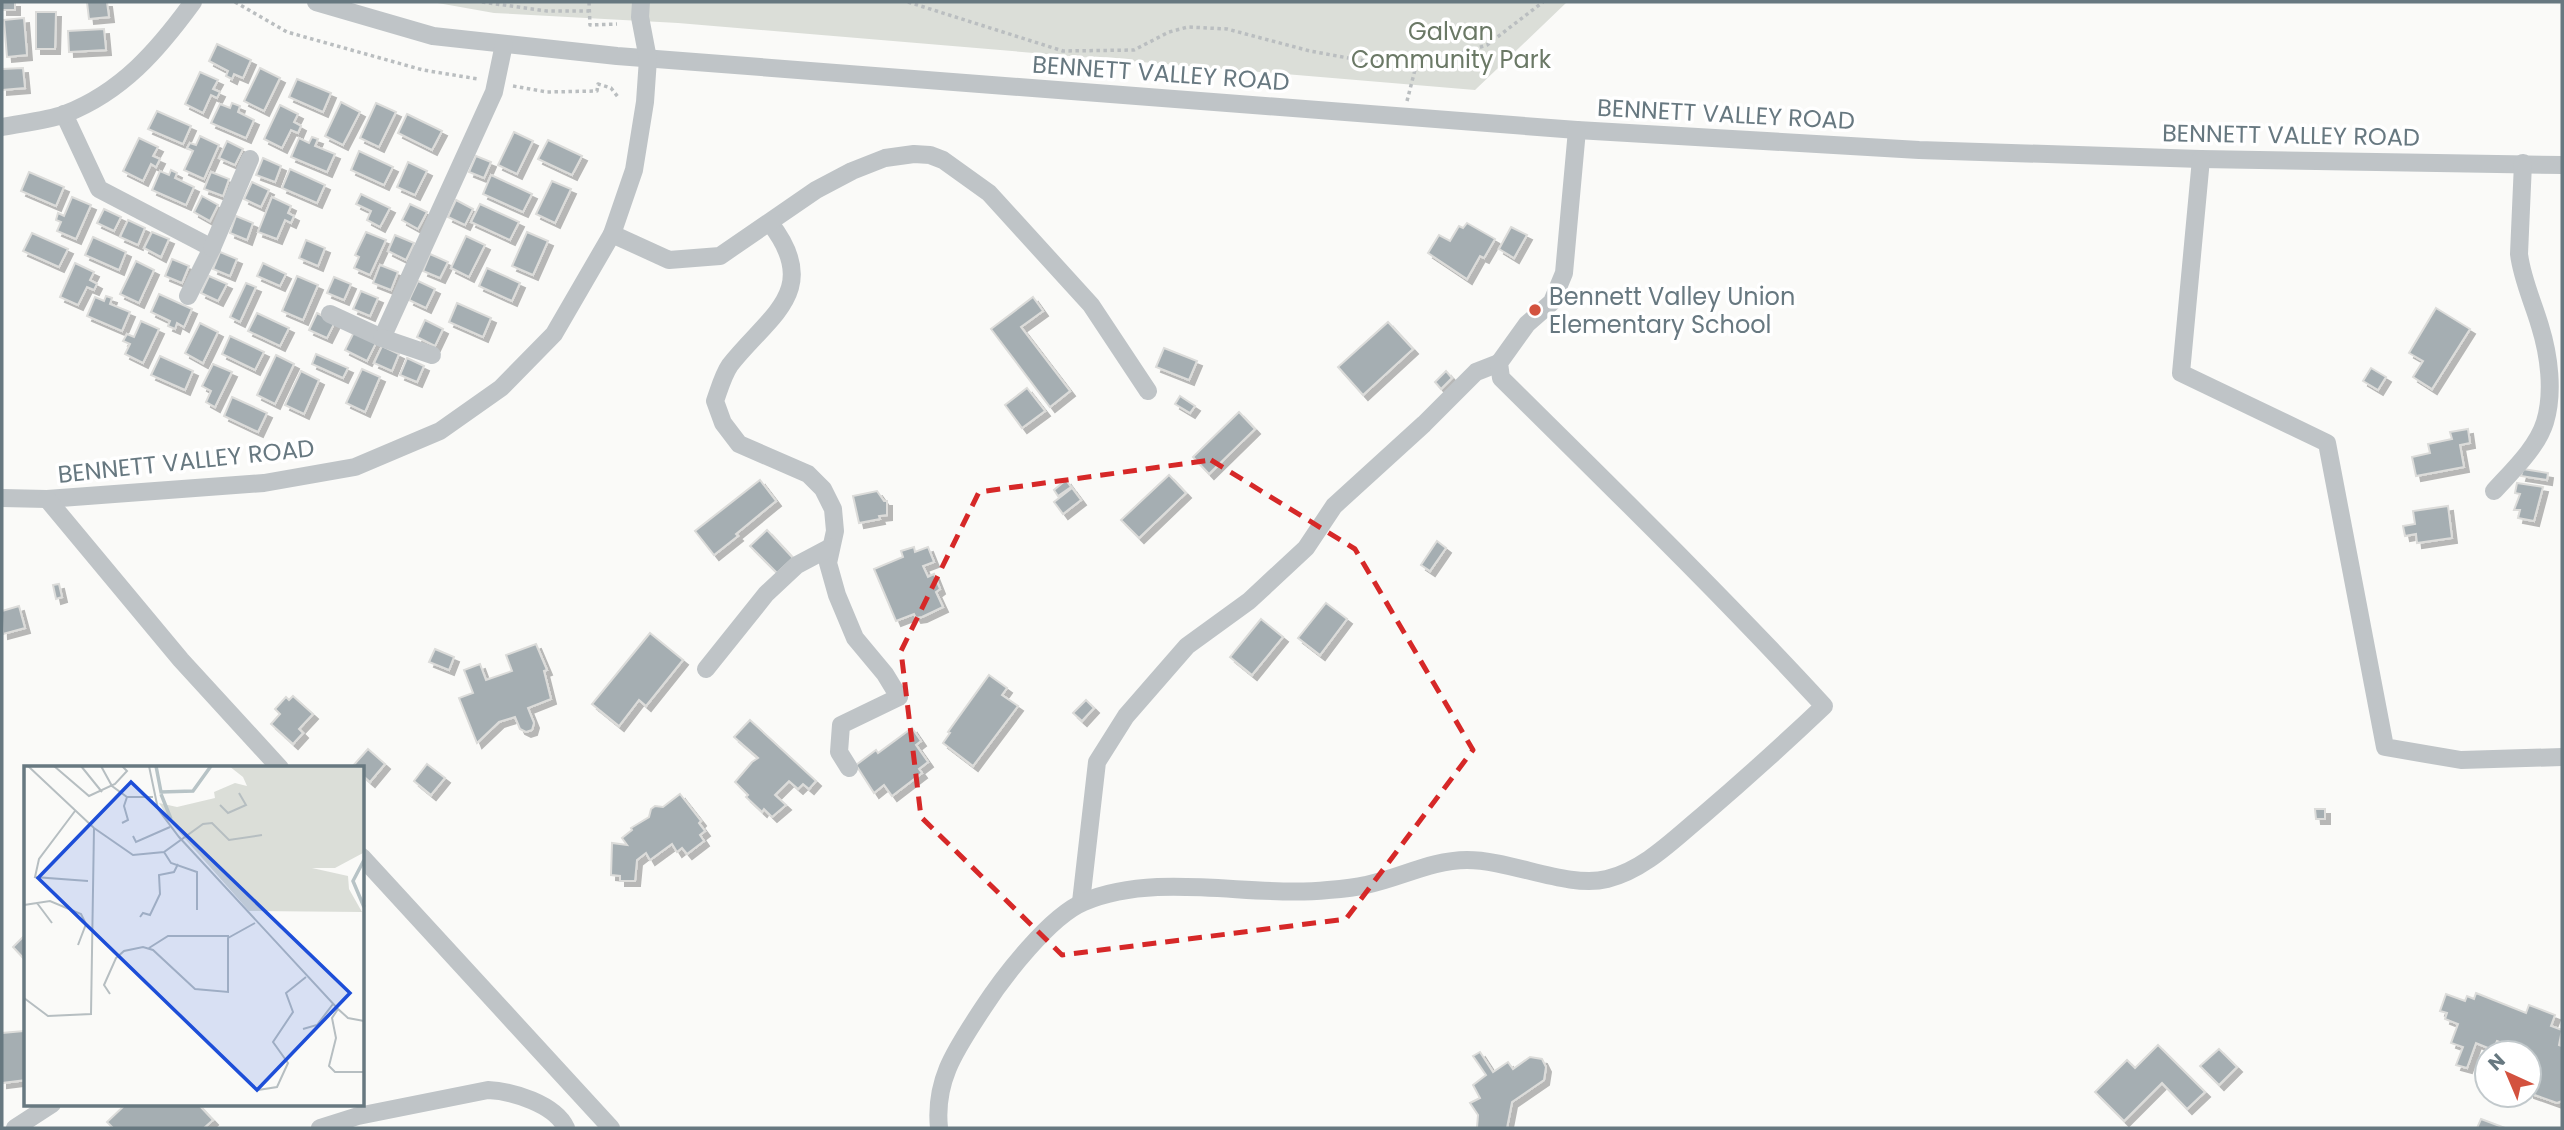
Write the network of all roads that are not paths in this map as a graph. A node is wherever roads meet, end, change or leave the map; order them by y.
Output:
1 (192, 2) edge
2 (316, 2) edge
3 (641, 2) edge
4 (504, 44) junction
5 (648, 59) junction
6 (64, 114) junction
7 (2, 127) edge
8 (1577, 130) junction
9 (250, 159) dead end
10 (2201, 159) junction
11 (2523, 163) junction
12 (2562, 165) edge
13 (770, 223) junction
14 (612, 234) junction
15 (212, 248) junction
16 (188, 296) dead end
17 (330, 314) dead end
18 (382, 338) junction
19 (432, 355) dead end
20 (1499, 363) junction
21 (1148, 391) dead end
22 (2494, 491) dead end
23 (2, 498) edge
24 (47, 499) junction
25 (831, 547) junction
26 (706, 669) dead end
27 (2562, 757) edge
28 (278, 766) edge
29 (849, 768) dead end
30 (364, 860) edge
31 (1081, 902) junction
32 (49, 1106) edge
33 (15, 1128) edge
34 (320, 1128) edge
35 (566, 1128) edge
36 (611, 1128) edge
37 (939, 1128) edge

1 - 6 street
2 - 4 street
3 - 5 street
4 - 5 street
4 - 18 street
5 - 8 street, BENNETT VALLEY ROAD
5 - 14 street, BENNETT VALLEY ROAD
6 - 7 street
6 - 15 street
8 - 10 street, BENNETT VALLEY ROAD
8 - 20 street
9 - 15 street
10 - 11 street, BENNETT VALLEY ROAD
10 - 27 street
11 - 12 street, BENNETT VALLEY ROAD
11 - 22 street
13 - 14 street
13 - 21 street
13 - 25 street
14 - 24 street, BENNETT VALLEY ROAD
15 - 16 street
17 - 18 street
18 - 19 street
20 - 31 street
20 - 31 street
23 - 24 street, BENNETT VALLEY ROAD
24 - 28 street
25 - 26 street
25 - 29 street
30 - 36 street
31 - 37 street
32 - 33 street
34 - 35 street

